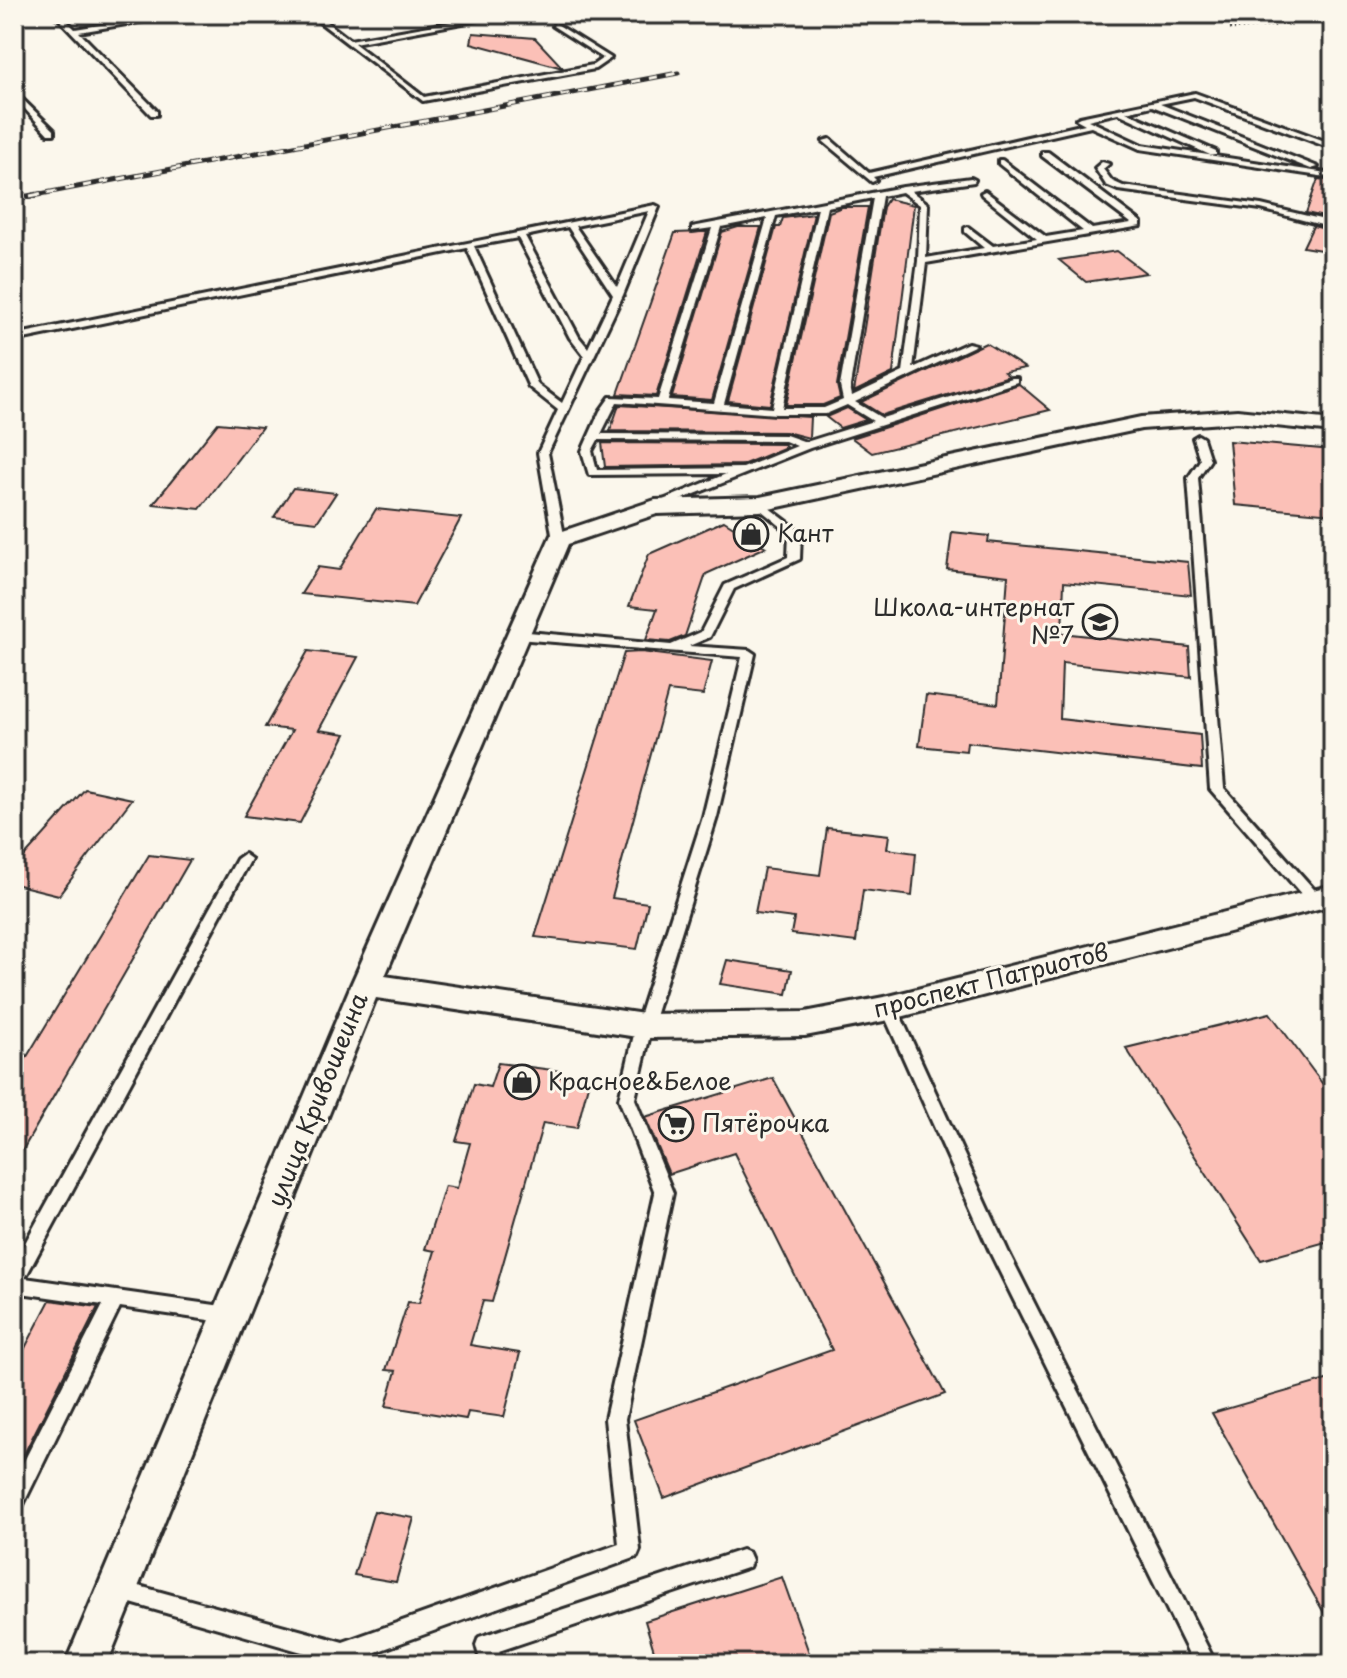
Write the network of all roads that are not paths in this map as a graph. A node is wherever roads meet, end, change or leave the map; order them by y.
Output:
1 (53, 14) edge
2 (183, 14) edge
3 (312, 14) edge
4 (503, 14) edge
5 (1285, 14) edge
6 (1333, 20) edge
7 (555, 25) dead end
8 (74, 31) junction
9 (347, 42) junction
10 (14, 93) edge
11 (1153, 104) junction
12 (1119, 111) junction
13 (154, 113) dead end
14 (1090, 125) junction
15 (51, 132) dead end
16 (827, 141) dead end
17 (1333, 147) edge
18 (1045, 154) dead end
19 (1231, 161) junction
20 (1002, 162) dead end
21 (1105, 164) dead end
22 (1333, 175) edge
23 (867, 176) junction
24 (971, 180) dead end
25 (903, 189) junction
26 (884, 193) junction
27 (985, 193) dead end
28 (823, 204) junction
29 (772, 214) junction
30 (570, 224) junction
31 (718, 224) junction
32 (1333, 225) edge
33 (695, 229) dead end
34 (968, 230) dead end
35 (1090, 232) junction
36 (520, 234) junction
37 (1044, 240) junction
38 (469, 244) junction
39 (991, 249) junction
40 (922, 261) junction
41 (618, 295) junction
42 (14, 338) edge
43 (971, 345) dead end
44 (589, 355) junction
45 (908, 372) junction
46 (1014, 380) dead end
47 (662, 402) junction
48 (848, 402) junction
49 (718, 406) junction
50 (563, 409) junction
51 (776, 411) junction
52 (881, 422) junction
53 (1333, 426) edge
54 (597, 437) junction
55 (1198, 438) dead end
56 (806, 446) junction
57 (745, 471) junction
58 (760, 504) junction
59 (655, 507) junction
60 (559, 540) junction
61 (517, 635) junction
62 (673, 649) junction
63 (244, 859) dead end
64 (1324, 898) edge
65 (366, 985) junction
66 (889, 1008) junction
67 (644, 1026) junction
68 (14, 1282) edge
69 (115, 1299) junction
70 (230, 1315) junction
71 (14, 1502) edge
72 (742, 1560) dead end
73 (117, 1590) junction
74 (343, 1653) junction
75 (86, 1664) edge
76 (374, 1664) edge
77 (492, 1664) edge
78 (1205, 1664) edge

1 - 8 lane
2 - 8 lane
3 - 9 lane
4 - 9 lane
5 - 6 lane
7 - 9 lane
8 - 13 lane
10 - 15 lane
11 - 12 lane
11 - 17 lane
11 - 22 lane
12 - 14 lane
12 - 19 lane
14 - 19 lane
14 - 23 lane
16 - 23 lane
18 - 35 lane
19 - 22 lane
20 - 35 lane
21 - 32 lane
23 - 26 lane
24 - 25 lane
25 - 26 lane
25 - 40 lane
26 - 28 lane
26 - 48 lane
27 - 37 lane
28 - 29 lane
28 - 51 lane
29 - 31 lane
29 - 49 lane
30 - 36 lane
30 - 41 lane
30 - 41 lane
31 - 33 lane
31 - 47 lane
34 - 39 lane
35 - 37 lane
36 - 38 lane
36 - 44 lane
37 - 39 lane
38 - 42 lane
38 - 50 lane
39 - 40 lane
40 - 45 lane
41 - 44 lane
43 - 45 lane
44 - 50 lane
45 - 48 lane
46 - 52 lane
47 - 49 lane
47 - 54 lane
48 - 51 lane
48 - 52 lane
49 - 51 lane
50 - 60 lane
52 - 56 lane
53 - 58 street
54 - 56 lane
54 - 57 lane
55 - 64 lane
56 - 57 lane
57 - 59 lane
58 - 59 street
58 - 62 lane
59 - 60 street
60 - 61 street, улица Кривошеина
61 - 62 lane
61 - 65 street, улица Кривошеина
62 - 67 lane
63 - 68 lane
64 - 66 street, проспект Патриотов
65 - 67 street, проспект Патриотов
65 - 70 street, улица Кривошеина
66 - 67 street, проспект Патриотов
66 - 78 lane
67 - 74 lane
68 - 69 lane
69 - 70 lane
69 - 71 lane
70 - 73 street, улица Кривошеина
72 - 77 lane
73 - 74 lane
73 - 75 street, улица Кривошеина
74 - 76 lane

